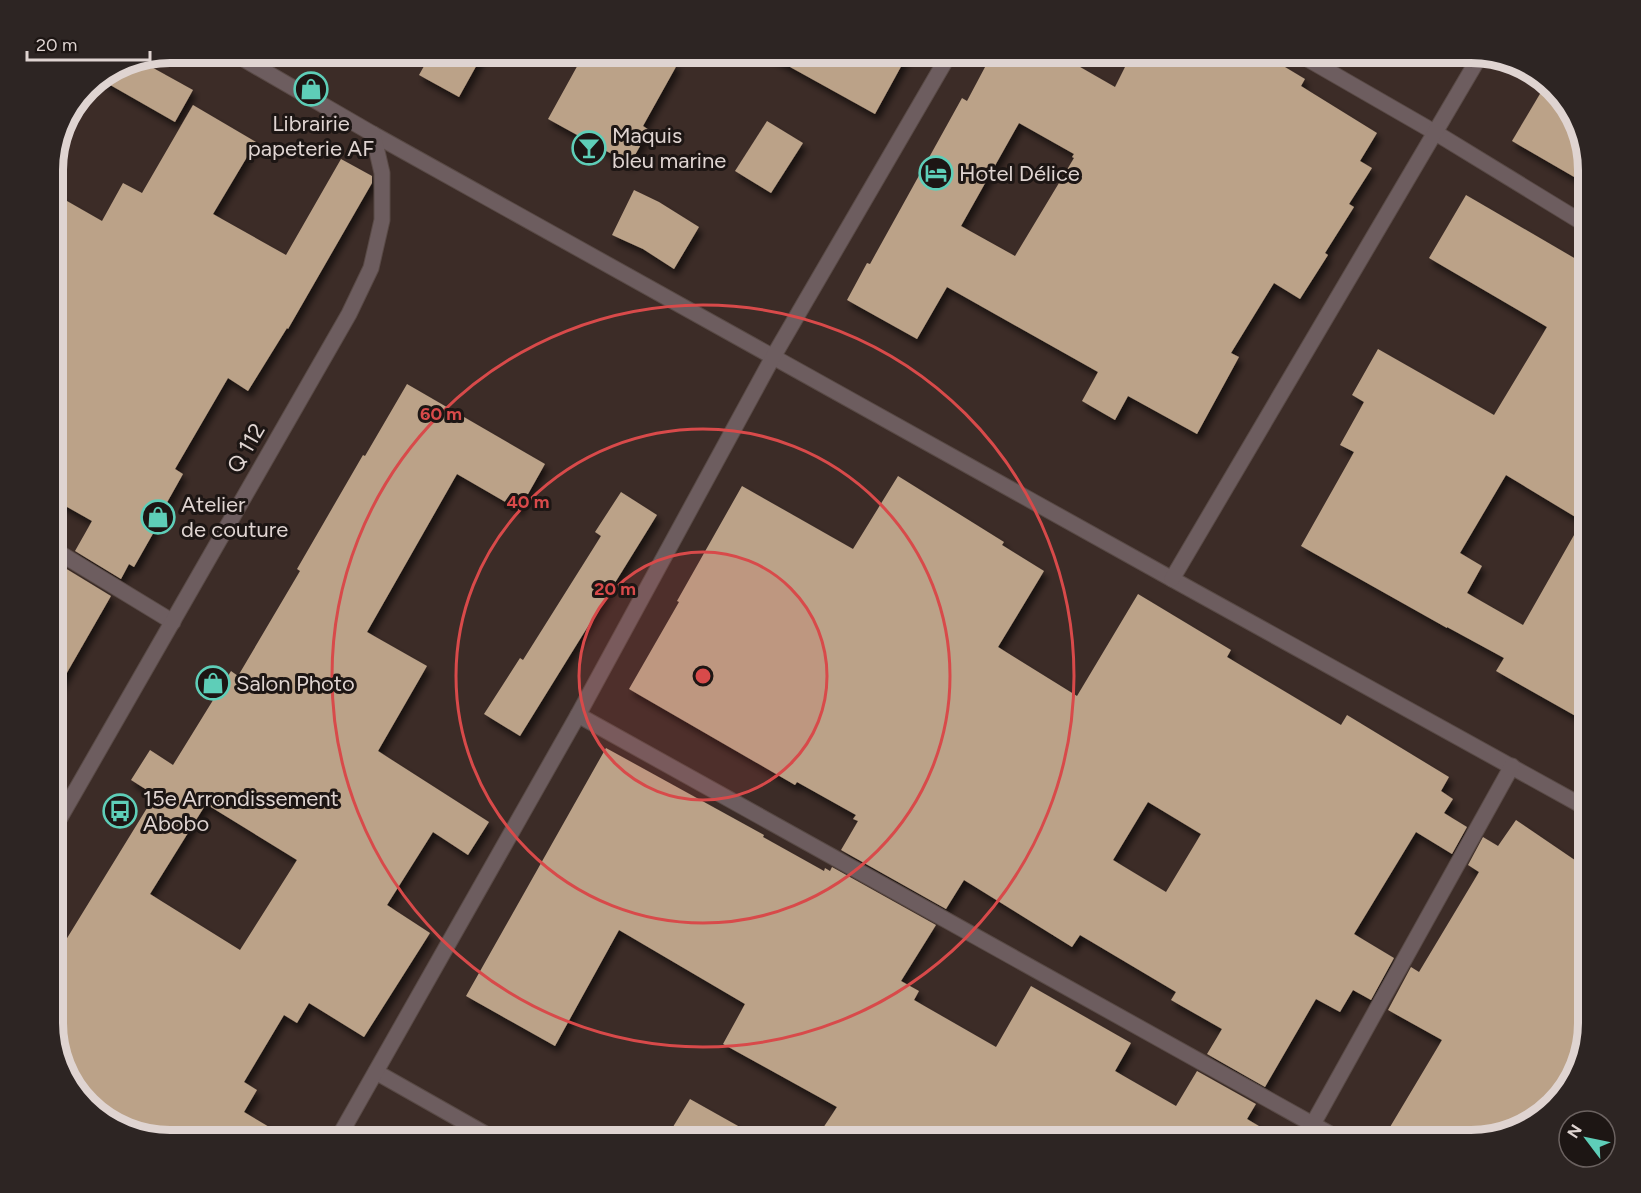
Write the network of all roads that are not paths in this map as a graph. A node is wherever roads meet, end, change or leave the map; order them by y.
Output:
1 (252, 63) edge
2 (944, 63) edge
3 (1316, 63) edge
4 (1476, 63) edge
5 (1436, 132) junction
6 (373, 134) junction
7 (1578, 220) edge
8 (772, 357) junction
9 (63, 555) edge
10 (1172, 579) junction
11 (173, 622) junction
12 (578, 715) junction
13 (1512, 766) junction
14 (1578, 803) edge
15 (63, 813) edge
16 (376, 1072) junction
17 (1313, 1125) junction
18 (343, 1130) edge
19 (478, 1130) edge
20 (1310, 1130) edge
21 (1322, 1130) edge

1 - 6 street
2 - 8 street
3 - 5 street
4 - 5 street
5 - 7 street
5 - 10 street
6 - 8 street
6 - 11 street, Q 112
8 - 10 street
8 - 12 street
9 - 11 street
10 - 13 street
11 - 15 street, Q 112
12 - 16 street
12 - 17 street
13 - 14 street
13 - 17 street
16 - 18 street
16 - 19 street
17 - 20 street
17 - 21 street

